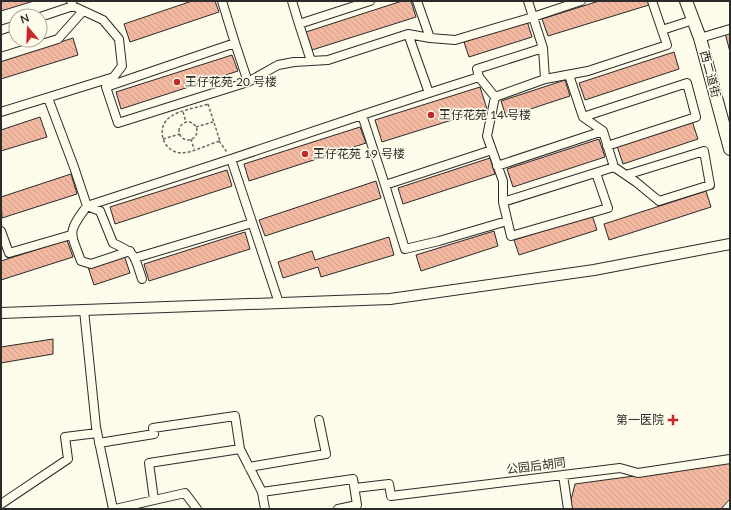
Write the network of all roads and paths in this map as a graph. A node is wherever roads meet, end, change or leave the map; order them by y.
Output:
1 (222, 1) edge
2 (292, 1) edge
3 (370, 1) edge
4 (418, 1) edge
5 (528, 1) edge
6 (581, 1) edge
7 (652, 1) edge
8 (686, 1) edge
9 (72, 4) edge
10 (83, 11) junction
11 (48, 14) edge
12 (533, 17) junction
13 (693, 20) junction
14 (299, 24) junction
15 (730, 29) edge
16 (662, 30) junction
17 (408, 34) junction
18 (430, 38) junction
19 (700, 38) junction
20 (235, 43) junction
21 (543, 48) junction
22 (1, 57) edge
23 (311, 61) junction
24 (569, 75) junction
25 (114, 77) junction
26 (479, 77) junction
27 (545, 79) junction
28 (248, 82) junction
29 (106, 87) junction
30 (429, 93) junction
31 (496, 97) junction
32 (48, 98) junction
33 (180, 103) junction
34 (1, 112) edge
35 (183, 112) junction
36 (362, 116) junction
37 (583, 117) junction
38 (186, 122) junction
39 (214, 122) junction
40 (196, 127) junction
41 (602, 132) junction
42 (180, 134) junction
43 (163, 139) junction
44 (191, 139) junction
45 (219, 141) junction
46 (607, 146) junction
47 (730, 149) edge
48 (195, 150) junction
49 (492, 150) junction
50 (231, 159) junction
51 (497, 166) junction
52 (614, 167) junction
53 (596, 173) junction
54 (626, 175) junction
55 (385, 185) junction
56 (503, 202) junction
57 (87, 206) junction
58 (507, 221) junction
59 (252, 223) junction
60 (1, 231) edge
61 (71, 235) junction
62 (730, 244) edge
63 (130, 251) junction
64 (5, 254) edge
65 (135, 258) junction
66 (142, 279) dead end
67 (279, 303) junction
68 (84, 310) junction
69 (1, 313) edge
70 (319, 420) dead end
71 (97, 433) junction
72 (99, 443) junction
73 (240, 449) junction
74 (730, 459) edge
75 (249, 467) junction
76 (563, 475) junction
77 (355, 488) junction
78 (262, 492) junction
79 (154, 500) junction
80 (1, 504) edge
81 (116, 509) edge
82 (197, 509) edge
83 (264, 509) edge
84 (338, 509) edge
85 (568, 509) edge

1 - 20 street
2 - 14 street
3 - 14 street
4 - 18 street
5 - 12 street
6 - 12 street
7 - 16 street
8 - 13 main road, 西二道街
9 - 10 street
9 - 11 street
10 - 22 street
10 - 25 street
12 - 18 street
12 - 21 street
13 - 16 street
13 - 19 main road, 西二道街
14 - 23 street
15 - 19 street
16 - 24 street
17 - 18 street
17 - 23 street
17 - 30 street
19 - 47 main road, 西二道街
20 - 28 street
20 - 29 street
21 - 26 street
21 - 27 street
23 - 28 street
24 - 27 street
24 - 37 street
25 - 29 street
25 - 32 street
26 - 30 street
26 - 31 street
27 - 31 street
28 - 33 street
29 - 33 street
30 - 36 street
31 - 49 street
32 - 34 street
32 - 57 street
33 - 35 path
35 - 38 path
35 - 39 path
35 - 43 path
36 - 50 street
36 - 55 street
37 - 41 street
37 - 46 street
38 - 40 path
38 - 42 path
39 - 40 path
39 - 45 path
40 - 44 path
41 - 46 street
41 - 51 street
42 - 43 path
42 - 44 path
43 - 48 path
44 - 48 path
45 - 48 path
45 - 50 path
46 - 52 street
49 - 51 street
49 - 55 street
50 - 57 street
50 - 59 street
51 - 56 street
52 - 53 street
52 - 54 street
53 - 56 street
53 - 58 street
54 - 54 street
55 - 58 street
56 - 58 street
57 - 61 street
57 - 63 street
59 - 65 street
59 - 67 street
60 - 64 street
61 - 63 street
61 - 64 street
62 - 67 street
63 - 65 street
65 - 66 street
67 - 68 street
68 - 69 street
68 - 71 street
70 - 75 street
71 - 72 street
71 - 80 street
72 - 73 street
72 - 81 street
73 - 75 street
73 - 79 street
74 - 76 street, 公园后胡同
75 - 78 street
76 - 77 street, 公园后胡同
76 - 85 street
77 - 78 street
77 - 84 street
78 - 83 street
79 - 81 street
79 - 82 street

